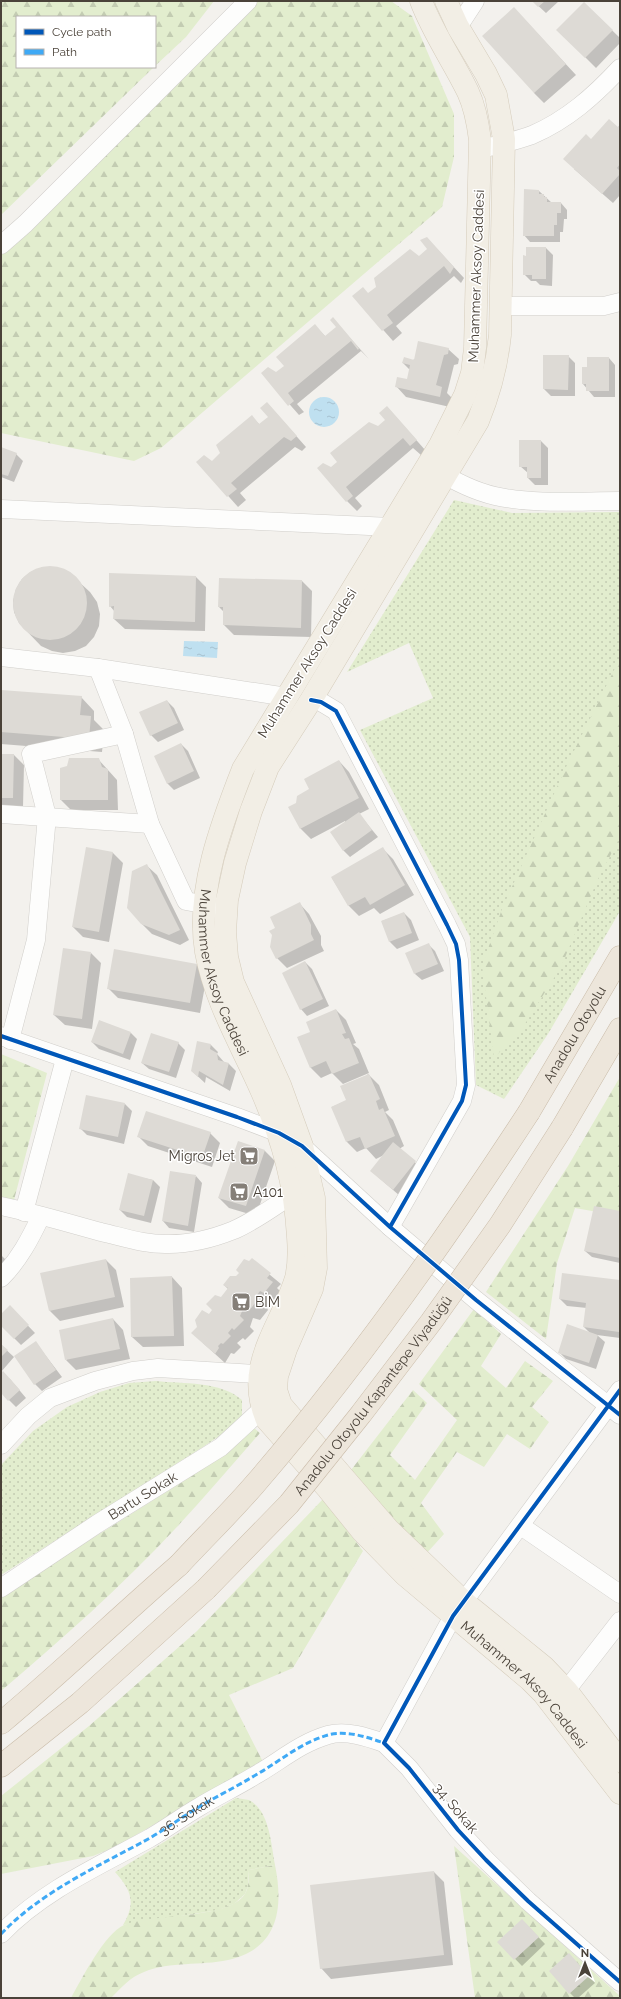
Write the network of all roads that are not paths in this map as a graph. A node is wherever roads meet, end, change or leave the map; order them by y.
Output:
1 (248, 1) edge
2 (421, 1) edge
3 (446, 1) edge
4 (475, 1) edge
5 (458, 27) junction
6 (620, 68) edge
7 (504, 143) junction
8 (481, 149) junction
9 (1, 245) edge
10 (620, 302) edge
11 (500, 306) junction
12 (437, 470) junction
13 (620, 501) edge
14 (1, 509) edge
15 (391, 527) junction
16 (1, 657) edge
17 (98, 668) junction
18 (287, 697) junction
19 (311, 700) junction
20 (124, 734) junction
21 (1, 814) edge
22 (47, 816) junction
23 (150, 824) junction
24 (216, 907) junction
25 (620, 957) edge
26 (620, 1028) edge
27 (6, 1038) edge
28 (65, 1059) junction
29 (279, 1133) junction
30 (302, 1146) junction
31 (331, 1173) junction
32 (303, 1188) junction
33 (1, 1206) edge
34 (32, 1214) junction
35 (390, 1227) junction
36 (1, 1278) edge
37 (271, 1382) junction
38 (620, 1390) edge
39 (262, 1409) junction
40 (615, 1411) edge
41 (1, 1445) edge
42 (522, 1526) junction
43 (1, 1588) edge
44 (620, 1594) edge
45 (459, 1609) junction
46 (620, 1621) edge
47 (561, 1698) junction
48 (1, 1723) edge
49 (384, 1743) junction
50 (620, 1761) edge
51 (1, 1766) edge
52 (620, 1793) edge
53 (1, 1934) edge
54 (620, 1982) edge

1 - 9 street
2 - 8 main road, Muhammer Aksoy Caddesi
3 - 5 main road, Muhammer Aksoy Caddesi
4 - 5 street
5 - 7 main road, Muhammer Aksoy Caddesi
6 - 7 street
7 - 8 street
7 - 11 main road, Muhammer Aksoy Caddesi
8 - 12 main road, Muhammer Aksoy Caddesi
10 - 11 street
11 - 12 main road, Muhammer Aksoy Caddesi
12 - 13 street
12 - 15 main road, Muhammer Aksoy Caddesi
12 - 19 main road, Muhammer Aksoy Caddesi
14 - 15 street
15 - 18 main road, Muhammer Aksoy Caddesi
16 - 17 street
17 - 18 street
17 - 20 street
18 - 19 main road
18 - 24 main road, Muhammer Aksoy Caddesi
19 - 24 main road, Muhammer Aksoy Caddesi
19 - 35 street
20 - 22 street
20 - 23 street
21 - 22 street
22 - 23 street
22 - 27 street
23 - 24 street
24 - 29 main road, Muhammer Aksoy Caddesi
24 - 30 main road, Muhammer Aksoy Caddesi
25 - 48 highway, Anadolu Otoyolu, bridge
26 - 51 highway, Anadolu Otoyolu Kapantepe Viyadüğü, bridge
27 - 28 street
28 - 29 street
28 - 34 street
29 - 30 street
29 - 32 main road, Muhammer Aksoy Caddesi
30 - 31 street
30 - 32 main road, Muhammer Aksoy Caddesi
31 - 32 street
31 - 35 street
32 - 34 street
32 - 37 main road, Muhammer Aksoy Caddesi
33 - 34 street
34 - 36 street
35 - 40 street
37 - 39 main road, Muhammer Aksoy Caddesi
37 - 41 street
37 - 45 main road, Muhammer Aksoy Caddesi
38 - 40 street
39 - 43 street, Bartu Sokak
39 - 45 main road, Muhammer Aksoy Caddesi
40 - 42 street
42 - 44 street
42 - 45 street
45 - 47 main road, Muhammer Aksoy Caddesi
45 - 49 street
46 - 47 street
47 - 50 main road, Muhammer Aksoy Caddesi
47 - 52 main road, Muhammer Aksoy Caddesi
49 - 53 street, 36. Sokak
49 - 54 street, 34. Sokak

